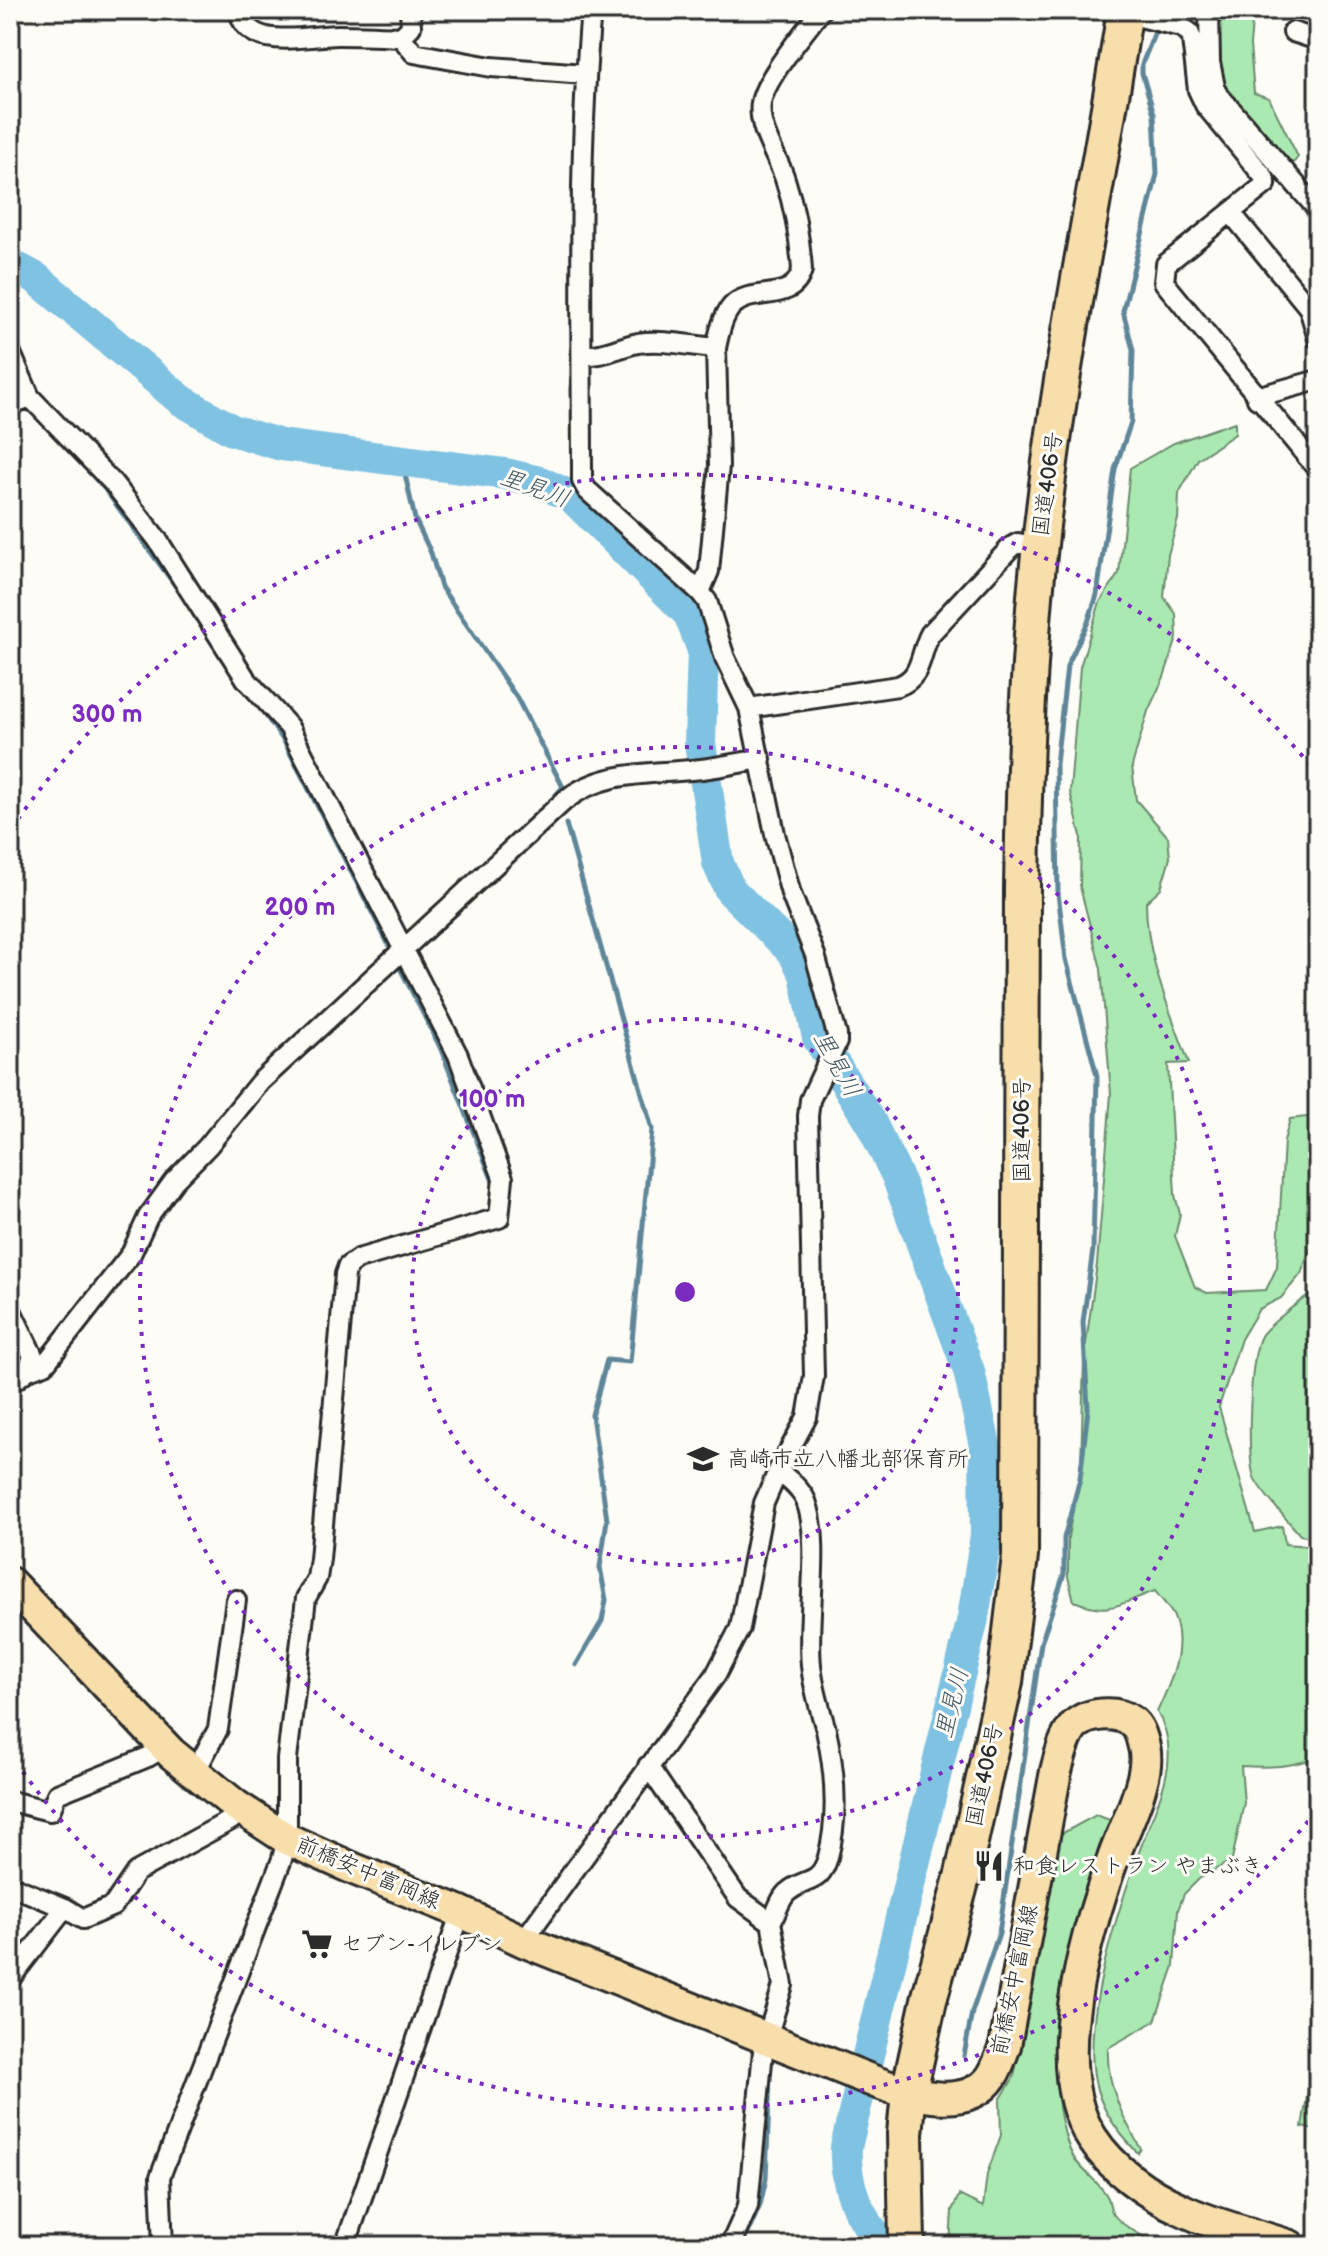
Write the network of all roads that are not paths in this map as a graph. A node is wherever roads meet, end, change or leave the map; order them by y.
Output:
1 (239, 10) edge
2 (410, 10) edge
3 (591, 10) edge
4 (821, 10) edge
5 (1209, 10) edge
6 (1131, 13) edge
7 (1293, 32) dead end
8 (401, 37) junction
9 (1318, 40) edge
10 (585, 74) junction
11 (1318, 210) edge
12 (1232, 214) junction
13 (1318, 339) edge
14 (716, 348) junction
15 (10, 351) edge
16 (582, 355) junction
17 (1318, 380) edge
18 (30, 397) junction
19 (1257, 399) junction
20 (10, 405) edge
21 (1318, 470) edge
22 (1039, 547) junction
23 (700, 592) junction
24 (749, 708) junction
25 (761, 759) junction
26 (403, 948) junction
27 (10, 1308) edge
28 (28, 1370) junction
29 (10, 1384) edge
30 (778, 1471) junction
31 (10, 1583) edge
32 (236, 1600) dead end
33 (165, 1747) junction
34 (648, 1766) junction
35 (195, 1772) junction
36 (10, 1801) edge
37 (242, 1810) junction
38 (287, 1839) junction
39 (10, 1888) edge
40 (65, 1908) junction
41 (461, 1912) junction
42 (771, 1922) junction
43 (523, 1941) junction
44 (10, 1979) edge
45 (767, 2037) junction
46 (894, 2088) junction
47 (163, 2246) edge
48 (345, 2246) edge
49 (730, 2246) edge
50 (907, 2246) edge
51 (1290, 2246) edge

1 - 8 street
2 - 8 street
3 - 10 street
4 - 14 street
5 - 11 street
6 - 12 street
6 - 22 highway, 国道406号
7 - 9 street
8 - 10 street
10 - 16 street
12 - 13 street
12 - 19 street
14 - 16 street
14 - 23 street
15 - 18 street
16 - 23 street
17 - 19 street
18 - 20 street
18 - 26 street
19 - 21 street
22 - 24 street
22 - 46 highway, 国道406号
23 - 24 street
24 - 25 street
25 - 26 street
25 - 30 street
26 - 28 street
26 - 38 street
27 - 28 street
28 - 29 street
30 - 34 street
30 - 42 street
31 - 33 main road, 前橋安中富岡線
32 - 35 street
33 - 35 main road, 前橋安中富岡線
33 - 36 street
34 - 42 street
34 - 43 street
35 - 37 main road, 前橋安中富岡線
37 - 38 main road, 前橋安中富岡線
37 - 40 street
38 - 41 main road, 前橋安中富岡線
38 - 47 street
39 - 40 street
40 - 44 street
41 - 43 main road, 前橋安中富岡線
41 - 48 street
42 - 45 street
43 - 45 main road, 前橋安中富岡線
45 - 46 main road, 前橋安中富岡線
45 - 49 street
46 - 50 highway, 国道406号
46 - 51 main road, 前橋安中富岡線

